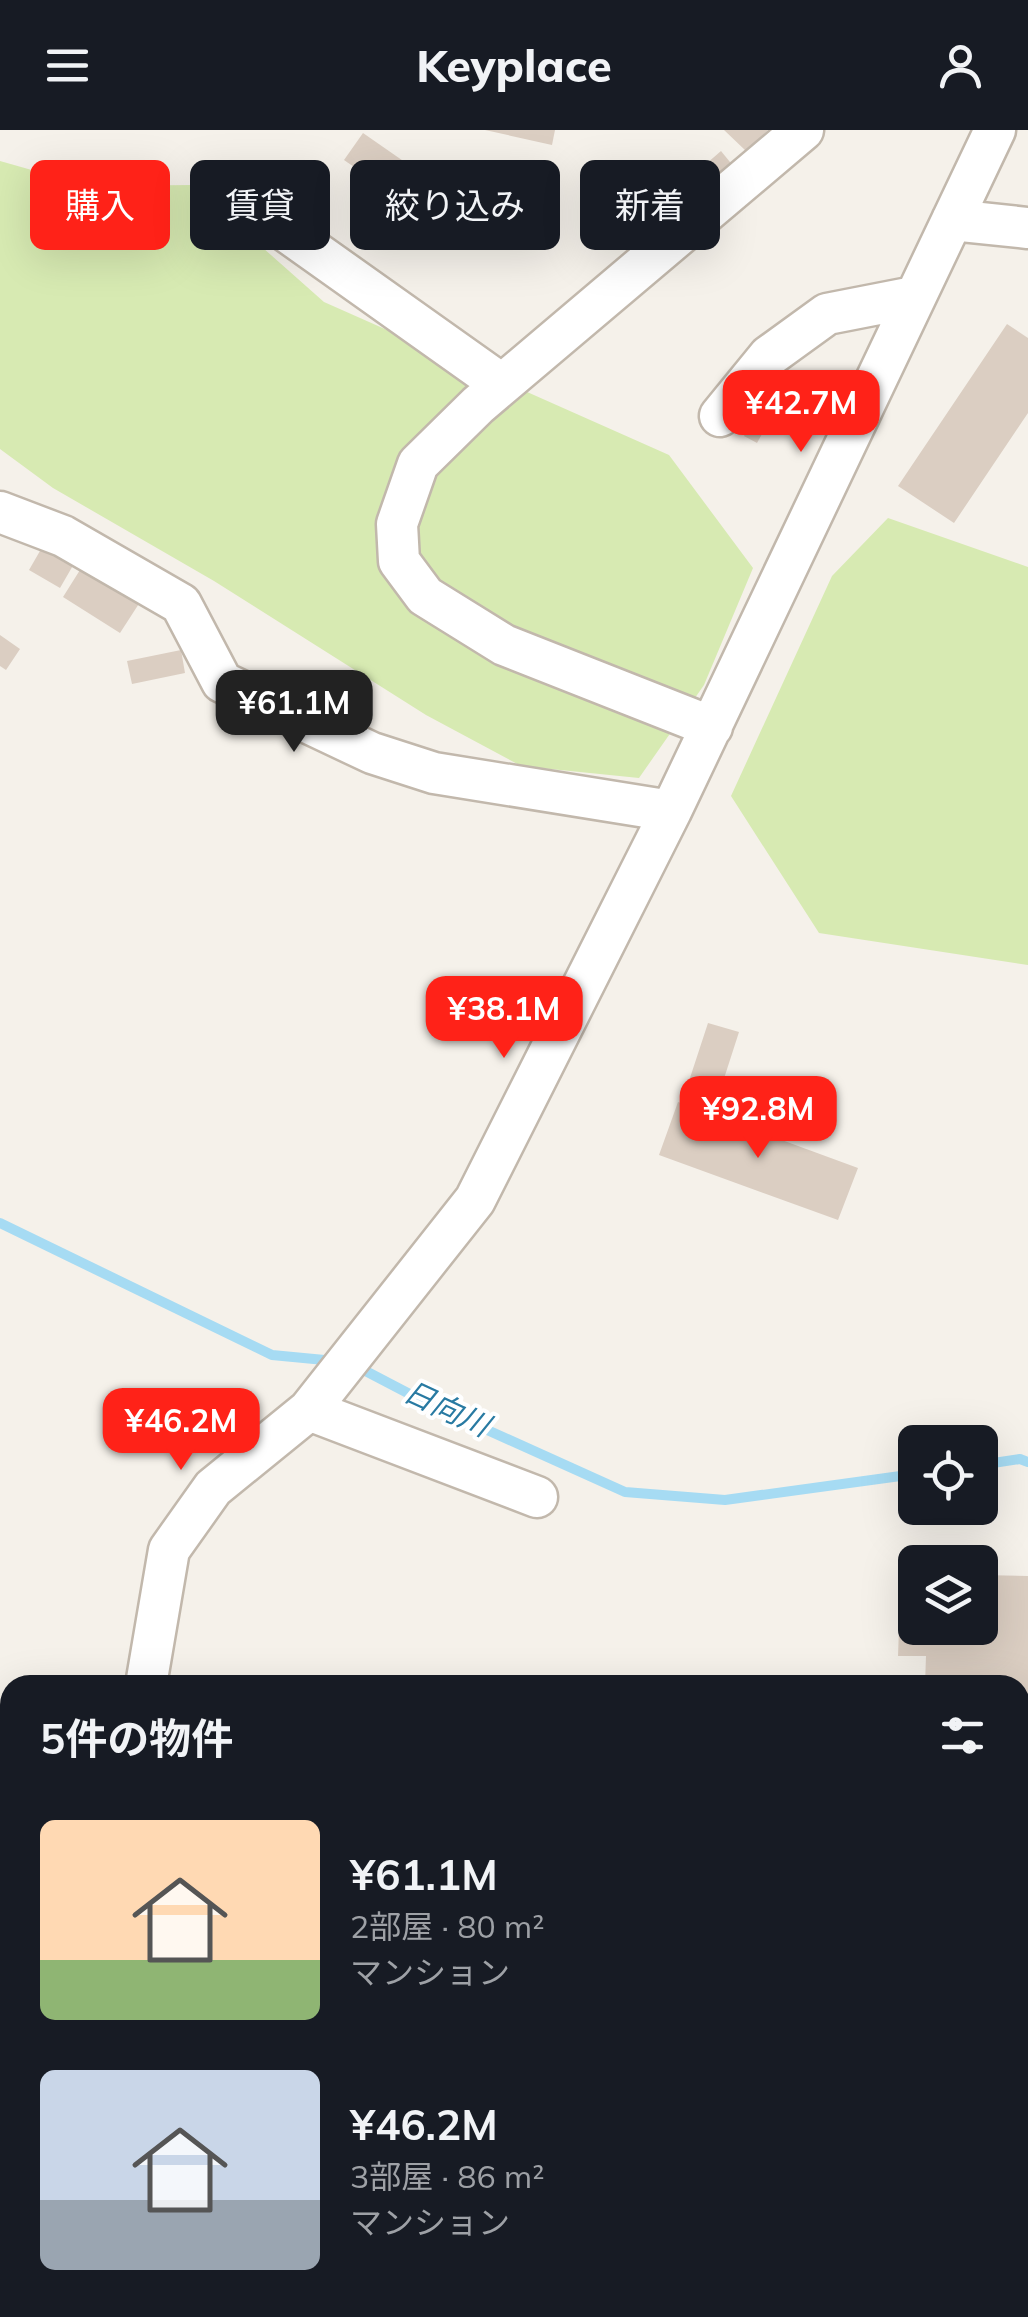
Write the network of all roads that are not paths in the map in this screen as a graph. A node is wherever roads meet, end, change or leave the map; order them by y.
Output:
1 (803, 130) edge
2 (995, 130) edge
3 (952, 220) junction
4 (1028, 228) edge
5 (313, 250) edge
6 (914, 297) junction
7 (502, 384) junction
8 (720, 416) dead end
9 (0, 512) edge
10 (712, 727) junction
11 (671, 810) junction
12 (308, 1410) junction
13 (538, 1498) dead end
14 (148, 1675) edge

1 - 7 street
2 - 3 street
3 - 4 street
3 - 6 street
5 - 7 street
6 - 8 street
6 - 10 street
7 - 10 street
9 - 11 street
10 - 11 street
11 - 12 street
12 - 13 street
12 - 14 street

